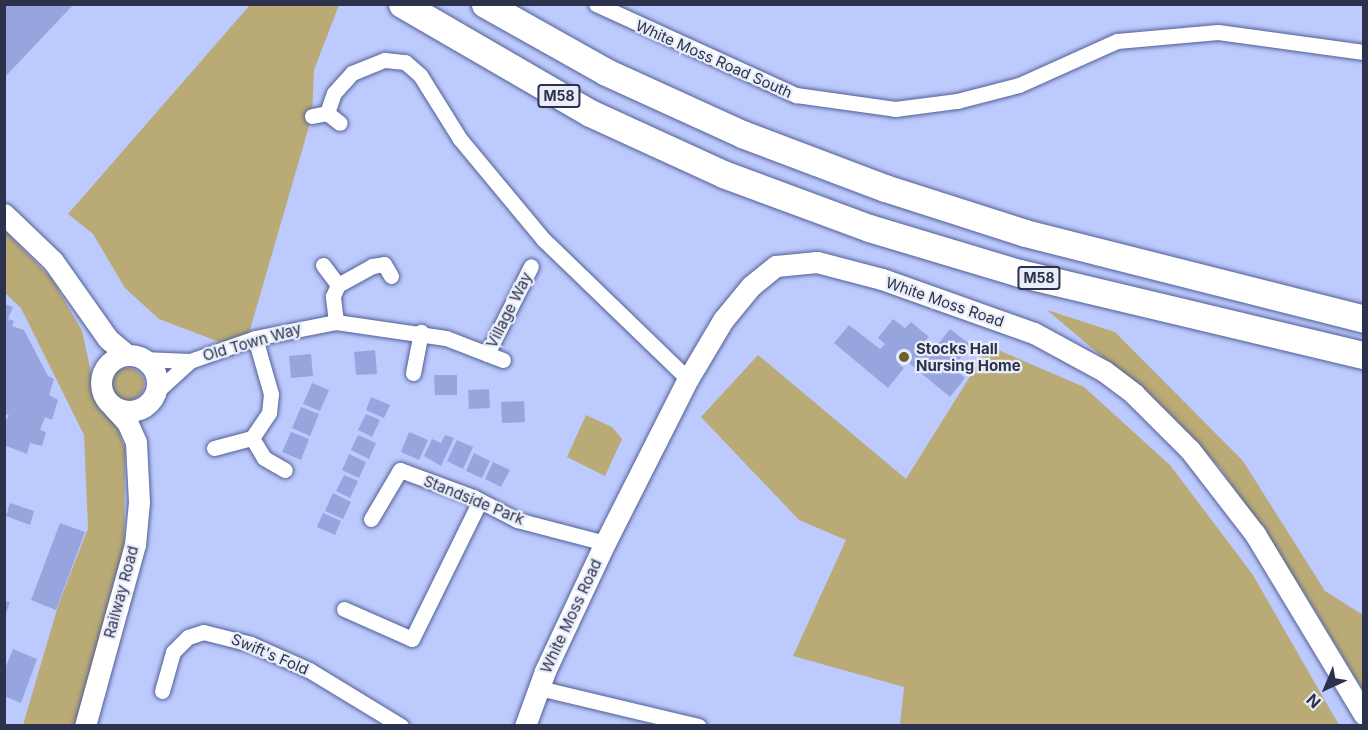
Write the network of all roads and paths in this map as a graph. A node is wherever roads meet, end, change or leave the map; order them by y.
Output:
1 (402, 4) edge
2 (485, 4) edge
3 (596, 4) edge
4 (1364, 52) edge
5 (327, 113) junction
6 (312, 116) dead end
7 (340, 123) dead end
8 (4, 214) edge
9 (388, 264) dead end
10 (323, 265) dead end
11 (531, 266) dead end
12 (338, 285) junction
13 (89, 313) junction
14 (1364, 319) edge
15 (336, 322) junction
16 (421, 332) junction
17 (255, 338) junction
18 (487, 354) junction
19 (1364, 355) edge
20 (135, 357) junction
21 (503, 360) dead end
22 (190, 361) junction
23 (413, 373) dead end
24 (102, 375) junction
25 (688, 379) junction
26 (152, 398) junction
27 (114, 407) junction
28 (252, 438) junction
29 (214, 448) dead end
30 (138, 455) junction
31 (285, 470) dead end
32 (480, 501) junction
33 (371, 519) dead end
34 (605, 543) junction
35 (344, 609) dead end
36 (539, 688) junction
37 (162, 691) dead end
38 (1364, 715) edge
39 (84, 726) edge
40 (401, 726) edge
41 (525, 726) edge
42 (699, 726) edge

1 - 19 highway, M58
2 - 14 highway
3 - 4 street, White Moss Road South
5 - 6 street
5 - 7 street
5 - 25 street
8 - 13 street
9 - 12 street
10 - 12 street
11 - 18 street, Village Way
12 - 15 street
13 - 20 street
13 - 24 street
15 - 16 street, Old Town Way
15 - 17 street, Old Town Way
16 - 18 street, Old Town Way
16 - 23 street
17 - 22 street, Old Town Way
17 - 28 street
18 - 21 street, Old Town Way
20 - 22 street, Old Town Way
20 - 24 street
20 - 26 street
22 - 26 street, Old Town Way
24 - 27 street
25 - 34 street, White Moss Road
25 - 38 street, White Moss Road
26 - 27 street
26 - 30 street, Railway Road
27 - 30 street, Railway Road
28 - 29 street
28 - 31 street
30 - 39 street, Railway Road
32 - 33 street, Standside Park
32 - 34 street, Standside Park
32 - 35 street
34 - 36 street, White Moss Road
36 - 41 street, White Moss Road
36 - 42 street
37 - 40 street, Swift's Fold

